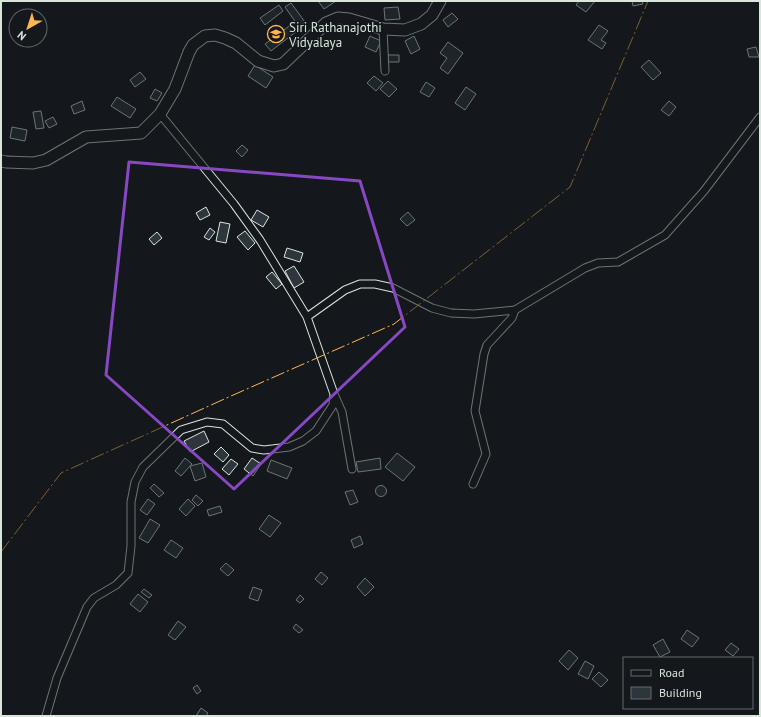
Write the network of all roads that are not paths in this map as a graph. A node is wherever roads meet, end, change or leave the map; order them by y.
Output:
1 (440, 1) edge
2 (383, 29) junction
3 (384, 71) dead end
4 (160, 114) junction
5 (760, 117) edge
6 (1, 161) edge
7 (515, 310) junction
8 (307, 317) junction
9 (334, 394) junction
10 (352, 469) dead end
11 (473, 484) dead end
12 (46, 716) edge

1 - 2 main road
2 - 3 street
2 - 4 main road
4 - 6 main road
4 - 8 street
5 - 7 street
7 - 8 street
7 - 11 street
8 - 9 street
9 - 10 street
9 - 12 street

